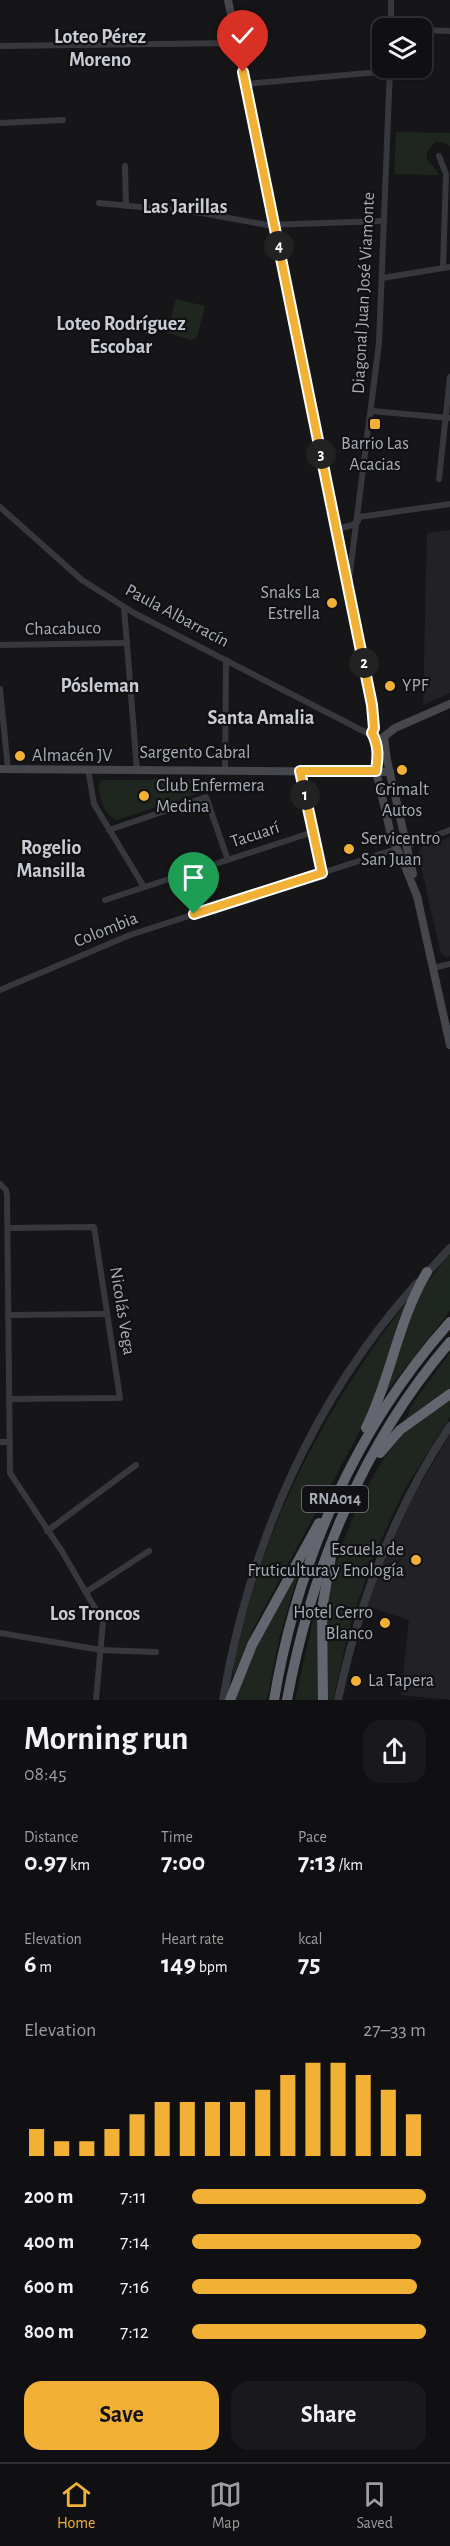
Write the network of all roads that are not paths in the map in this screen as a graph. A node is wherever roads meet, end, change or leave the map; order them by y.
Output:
1 (228, 0) edge
2 (391, 0) edge
3 (391, 18) edge
4 (432, 30) edge
5 (450, 31) edge
6 (237, 43) junction
7 (0, 46) edge
8 (372, 71) edge
9 (390, 78) edge
10 (245, 84) junction
11 (63, 120) dead end
12 (0, 123) edge
13 (440, 156) dead end
14 (125, 166) dead end
15 (99, 203) dead end
16 (126, 206) junction
17 (384, 221) junction
18 (275, 225) junction
19 (447, 268) edge
20 (382, 278) junction
21 (450, 377) edge
22 (372, 411) junction
23 (448, 418) edge
24 (439, 479) dead end
25 (450, 504) edge
26 (0, 507) edge
27 (358, 518) junction
28 (337, 529) junction
29 (348, 584) junction
30 (124, 607) junction
31 (127, 643) junction
32 (0, 645) edge
33 (226, 660) junction
34 (0, 689) edge
35 (450, 704) edge
36 (379, 732) junction
37 (4, 769) edge
38 (88, 769) junction
39 (137, 770) junction
40 (225, 770) junction
41 (300, 771) junction
42 (376, 771) junction
43 (390, 772) junction
44 (109, 830) junction
45 (450, 830) edge
46 (313, 832) junction
47 (407, 846) junction
48 (396, 849) junction
49 (228, 860) junction
50 (322, 873) junction
51 (144, 887) junction
52 (418, 899) junction
53 (105, 900) dead end
54 (450, 964) edge
55 (433, 968) junction
56 (0, 990) edge
57 (450, 1045) edge
58 (0, 1184) edge
59 (8, 1228) junction
60 (450, 1248) edge
61 (427, 1272) junction
62 (0, 1273) edge
63 (8, 1273) junction
64 (107, 1314) junction
65 (8, 1315) junction
66 (450, 1322) edge
67 (450, 1342) edge
68 (0, 1358) edge
69 (9, 1358) junction
70 (450, 1394) edge
71 (9, 1399) junction
72 (450, 1426) edge
73 (0, 1442) edge
74 (9, 1442) junction
75 (136, 1465) dead end
76 (345, 1479) junction
77 (358, 1482) junction
78 (340, 1520) junction
79 (47, 1531) junction
80 (148, 1551) dead end
81 (86, 1592) junction
82 (0, 1633) edge
83 (101, 1650) junction
84 (156, 1652) dead end
85 (96, 1700) edge
86 (224, 1700) edge
87 (230, 1700) edge
88 (274, 1700) edge
89 (287, 1700) edge
90 (323, 1700) edge
91 (338, 1700) edge

1 - 6 main road
2 - 3 street
4 - 5 street
6 - 7 street
6 - 10 main road
8 - 10 street
9 - 17 street, Diagonal Juan José Viamonte
10 - 18 main road
11 - 12 street
13 - 19 street
14 - 16 street
15 - 16 street
16 - 18 street
17 - 18 street
17 - 20 street, Diagonal Juan José Viamonte
18 - 28 main road
19 - 20 street
20 - 22 street, Diagonal Juan José Viamonte
21 - 23 street
22 - 23 street
22 - 27 street, Diagonal Juan José Viamonte
23 - 24 street
25 - 27 street
26 - 30 street, Paula Albarracín
27 - 28 street
27 - 29 street, Diagonal Juan José Viamonte
28 - 29 main road
29 - 36 main road
30 - 31 street
30 - 33 street, Paula Albarracín
31 - 32 street, Chacabuco
31 - 39 street
33 - 36 street, Paula Albarracín
33 - 40 street
34 - 37 street
35 - 36 main road
36 - 42 main road
36 - 43 main road
37 - 38 main road, Sargento Cabral
38 - 39 main road, Sargento Cabral
38 - 44 street
39 - 40 main road, Sargento Cabral
40 - 41 main road, Sargento Cabral
41 - 42 main road, Sargento Cabral
41 - 46 street
42 - 43 main road, Sargento Cabral
42 - 48 main road
43 - 47 main road
44 - 49 street
44 - 51 street
45 - 47 street
46 - 49 street, Tacuarí
46 - 50 street
47 - 52 main road
48 - 50 street, Colombia
48 - 52 main road
49 - 51 street, Tacuarí
50 - 56 street, Colombia
51 - 53 street, Tacuarí
52 - 55 main road
54 - 55 street
55 - 57 main road
58 - 59 street
59 - 63 street
59 - 64 street, Nicolás Vega
60 - 61 street
61 - 76 highway
61 - 86 street
62 - 63 street
63 - 65 street
64 - 65 street
64 - 71 street, Nicolás Vega
65 - 69 street
66 - 76 highway, RNA014
67 - 77 highway, RNA014
68 - 69 street
69 - 71 street
70 - 77 highway
71 - 74 street
72 - 91 street
73 - 74 street
74 - 79 street
75 - 79 street
76 - 87 highway
76 - 88 highway, RNA014
77 - 78 highway, RNA014
78 - 89 highway, RNA014
78 - 90 highway
79 - 81 street
80 - 81 street
81 - 83 street
82 - 83 street
83 - 84 street
83 - 85 street

